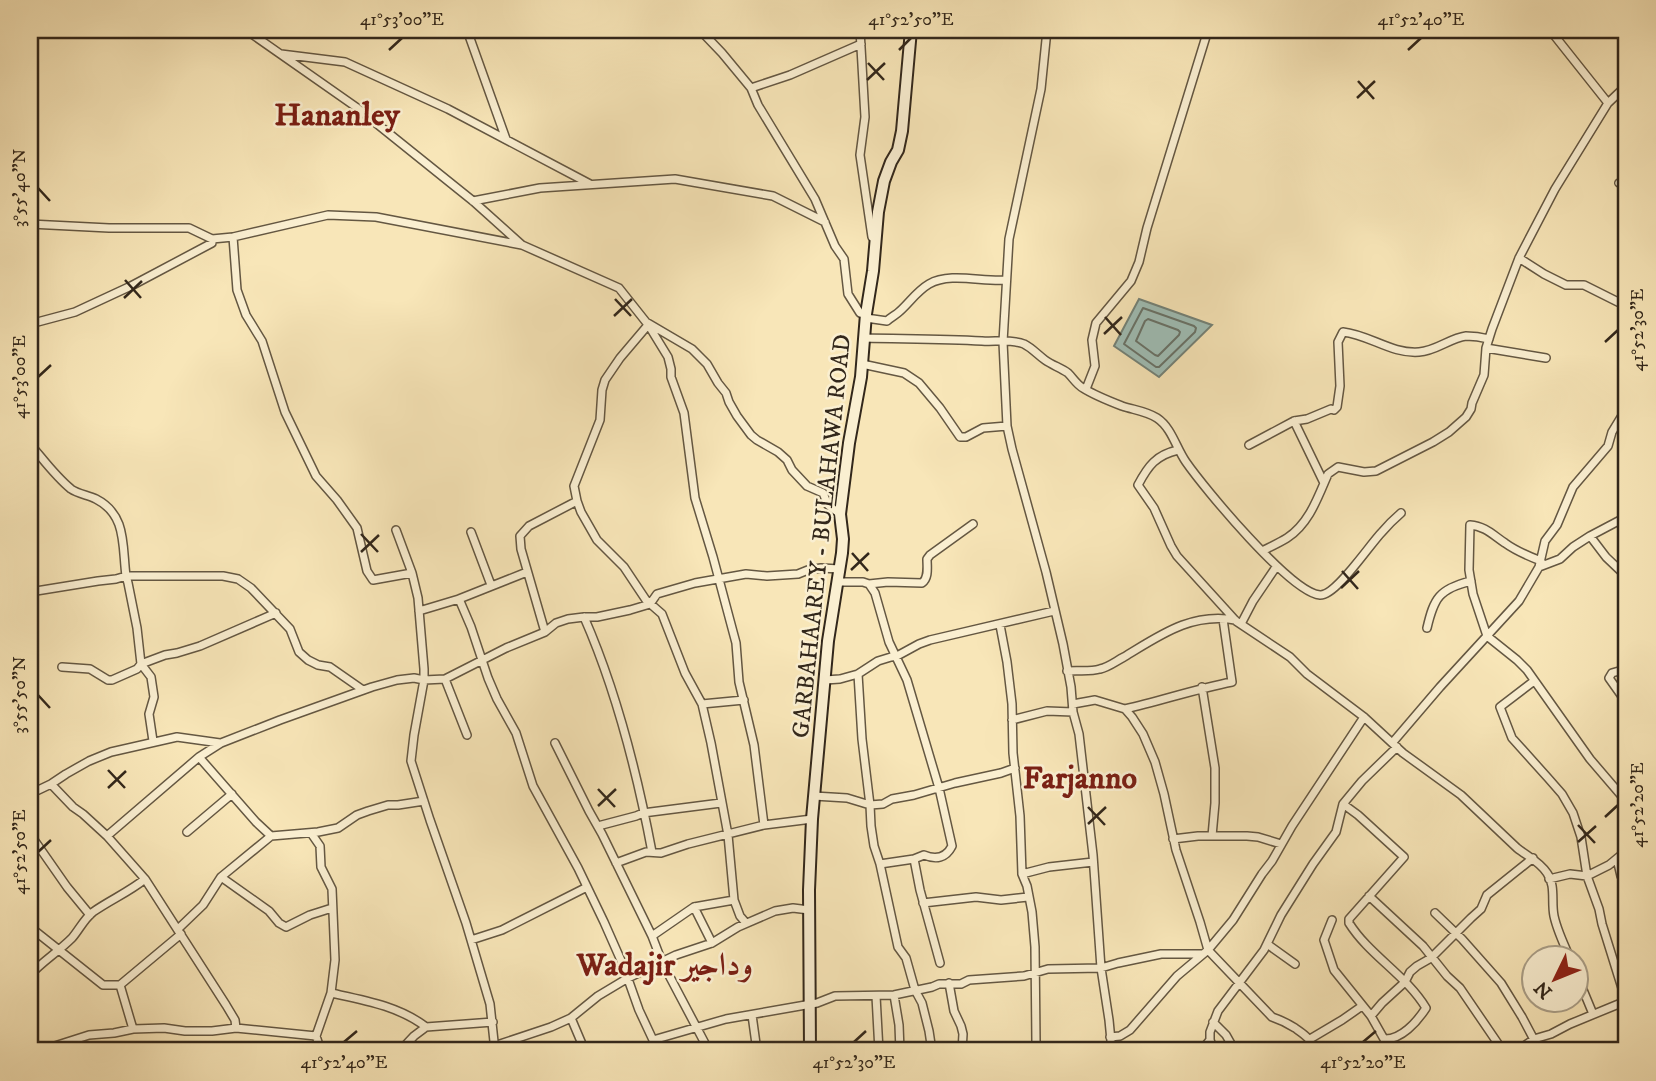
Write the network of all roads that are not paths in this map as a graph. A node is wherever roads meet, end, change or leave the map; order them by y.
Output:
1 (246, 30) edge
2 (467, 30) edge
3 (700, 30) edge
4 (860, 30) edge
5 (911, 30) edge
6 (1046, 30) edge
7 (1208, 30) edge
8 (1550, 30) edge
9 (861, 44) junction
10 (279, 54) junction
11 (1626, 86) edge
12 (751, 88) junction
13 (1608, 103) junction
14 (507, 140) junction
15 (590, 185) junction
16 (473, 201) junction
17 (825, 222) junction
18 (30, 224) edge
19 (233, 237) junction
20 (212, 239) junction
21 (522, 245) junction
22 (874, 251) junction
23 (1519, 258) junction
24 (1006, 280) junction
25 (1626, 306) edge
26 (866, 316) junction
27 (647, 323) junction
28 (30, 324) edge
29 (865, 338) junction
30 (1489, 338) junction
31 (1003, 342) junction
32 (1486, 348) junction
33 (1546, 358) dead end
34 (862, 364) junction
35 (1086, 389) junction
36 (1626, 409) edge
37 (1294, 421) junction
38 (1007, 426) junction
39 (30, 444) edge
40 (1249, 445) dead end
41 (1178, 450) junction
42 (1324, 483) junction
43 (577, 501) junction
44 (1401, 513) dead end
45 (840, 514) junction
46 (1626, 517) edge
47 (973, 524) dead end
48 (396, 530) dead end
49 (471, 532) dead end
50 (1590, 536) junction
51 (1262, 551) junction
52 (1540, 564) junction
53 (1276, 566) junction
54 (840, 569) junction
55 (527, 572) junction
56 (412, 573) junction
57 (125, 576) junction
58 (1626, 576) edge
59 (719, 579) junction
60 (838, 582) junction
61 (1471, 582) junction
62 (869, 584) junction
63 (491, 586) junction
64 (30, 592) edge
65 (459, 599) junction
66 (650, 604) junction
67 (419, 611) junction
68 (1054, 611) junction
69 (276, 613) junction
70 (584, 617) junction
71 (1223, 619) junction
72 (1238, 623) junction
73 (1000, 625) junction
74 (1427, 628) dead end
75 (545, 632) junction
76 (1487, 636) junction
77 (897, 656) junction
78 (482, 662) junction
79 (141, 664) junction
80 (62, 667) dead end
81 (1626, 669) edge
82 (1067, 671) junction
83 (858, 674) junction
84 (445, 679) junction
85 (424, 680) junction
86 (825, 680) junction
87 (1534, 681) junction
88 (1202, 687) junction
89 (363, 690) junction
90 (744, 701) junction
91 (1626, 702) edge
92 (702, 704) junction
93 (1073, 708) junction
94 (1125, 709) junction
95 (1364, 717) junction
96 (1012, 720) junction
97 (467, 734) dead end
98 (153, 741) junction
99 (221, 743) junction
100 (555, 743) dead end
101 (1395, 745) junction
102 (200, 757) junction
103 (1015, 768) junction
104 (51, 784) junction
105 (939, 788) junction
106 (30, 794) edge
107 (232, 794) junction
108 (814, 796) junction
109 (424, 801) junction
110 (1626, 801) edge
111 (721, 803) junction
112 (1343, 804) junction
113 (870, 806) junction
114 (643, 813) junction
115 (812, 819) junction
116 (764, 825) junction
117 (598, 826) junction
118 (187, 832) dead end
119 (311, 833) junction
120 (30, 834) edge
121 (728, 835) junction
122 (107, 836) junction
123 (271, 836) junction
124 (1212, 836) junction
125 (1173, 839) junction
126 (1281, 844) junction
127 (1626, 851) edge
128 (652, 852) junction
129 (1533, 858) junction
130 (914, 859) junction
131 (1617, 859) junction
132 (1093, 862) junction
133 (616, 863) junction
134 (880, 864) junction
135 (1022, 874) junction
136 (1587, 876) junction
137 (221, 877) junction
138 (145, 879) junction
139 (1549, 879) junction
140 (1626, 886) edge
141 (587, 887) junction
142 (1369, 896) junction
143 (1028, 897) junction
144 (734, 900) junction
145 (923, 903) junction
146 (694, 907) junction
147 (332, 908) junction
148 (809, 910) junction
149 (1436, 913) dead end
150 (90, 915) junction
151 (1332, 920) dead end
152 (746, 923) junction
153 (30, 927) edge
154 (179, 931) junction
155 (1456, 934) junction
156 (652, 936) junction
157 (471, 940) junction
158 (712, 943) junction
159 (1267, 944) junction
160 (1564, 944) edge
161 (59, 950) junction
162 (1205, 952) junction
163 (1432, 958) junction
164 (662, 962) junction
165 (940, 963) dead end
166 (1295, 964) dead end
167 (1101, 968) junction
168 (1036, 971) junction
169 (30, 975) edge
170 (628, 978) junction
171 (1240, 982) junction
172 (1405, 982) junction
173 (949, 983) junction
174 (120, 985) junction
175 (915, 990) junction
176 (331, 993) junction
177 (894, 995) junction
178 (876, 996) junction
179 (1626, 1001) edge
180 (811, 1003) junction
181 (1362, 1006) junction
182 (1590, 1007) edge
183 (1593, 1014) junction
184 (752, 1015) junction
185 (1371, 1016) junction
186 (571, 1018) junction
187 (493, 1022) junction
188 (1213, 1022) junction
189 (426, 1027) junction
190 (236, 1028) junction
191 (696, 1028) junction
192 (133, 1029) junction
193 (316, 1036) junction
194 (1110, 1037) junction
195 (1310, 1038) junction
196 (1210, 1040) junction
197 (1534, 1040) junction
198 (653, 1041) junction
199 (495, 1048) edge
200 (39, 1051) edge
201 (321, 1051) edge
202 (400, 1051) edge
203 (585, 1051) edge
204 (660, 1051) edge
205 (709, 1051) edge
206 (757, 1051) edge
207 (810, 1051) edge
208 (878, 1051) edge
209 (900, 1051) edge
210 (932, 1051) edge
211 (962, 1051) edge
212 (1038, 1051) edge
213 (1112, 1051) edge
214 (1201, 1051) edge
215 (1214, 1051) edge
216 (1235, 1051) edge
217 (1313, 1051) edge
218 (1503, 1051) edge
219 (1517, 1051) edge
220 (1540, 1051) edge

1 - 10 street
2 - 14 street
3 - 12 street
4 - 9 street
5 - 22 main road, GARBAHAAREY - BULAHAWA ROAD
6 - 24 street
7 - 35 street
8 - 13 street
9 - 12 street
9 - 22 street
10 - 14 street
10 - 16 street
11 - 13 street
12 - 17 street
13 - 23 street
14 - 15 street
15 - 16 street
15 - 17 street
16 - 21 street
17 - 26 street
18 - 20 street
19 - 20 street
19 - 21 street
19 - 56 street
20 - 28 street
21 - 27 street
22 - 26 main road, GARBAHAAREY - BULAHAWA ROAD
23 - 25 street
23 - 30 street
24 - 26 street
24 - 31 street
26 - 29 main road, GARBAHAAREY - BULAHAWA ROAD
27 - 43 street
27 - 45 street
27 - 59 street
29 - 31 street
29 - 34 main road, GARBAHAAREY - BULAHAWA ROAD
30 - 32 street
30 - 37 street
31 - 35 street
31 - 38 street
32 - 33 street
32 - 42 street
34 - 38 street
34 - 45 main road, GARBAHAAREY - BULAHAWA ROAD
35 - 41 street
36 - 52 street
37 - 40 street
37 - 42 street
38 - 68 street
39 - 57 street
41 - 51 street
41 - 72 street
42 - 51 street
43 - 55 street
43 - 66 street
44 - 53 street
45 - 54 main road, GARBAHAAREY - BULAHAWA ROAD
46 - 50 street
47 - 62 street
48 - 56 street
49 - 63 street
50 - 52 street
50 - 58 street
51 - 53 street
52 - 61 street
52 - 76 street
53 - 72 street
54 - 59 street
54 - 60 main road, GARBAHAAREY - BULAHAWA ROAD
55 - 63 street
55 - 75 street
56 - 67 street
57 - 64 street
57 - 69 street
57 - 79 street
59 - 66 street
59 - 90 street
60 - 62 street
60 - 86 main road, GARBAHAAREY - BULAHAWA ROAD
61 - 74 street
61 - 76 street
62 - 77 street
63 - 65 street
65 - 67 street
65 - 78 street
66 - 70 street
66 - 92 street
67 - 85 street
68 - 73 street
68 - 82 street
69 - 79 street
69 - 89 street
70 - 75 street
70 - 114 street
71 - 72 street
71 - 82 street
71 - 88 street
72 - 95 street
73 - 77 street
73 - 96 street
75 - 78 street
76 - 87 street
76 - 101 street
77 - 83 street
77 - 105 street
78 - 84 street
78 - 141 street
79 - 80 street
79 - 98 street
81 - 91 street
82 - 93 street
83 - 86 street
83 - 113 street
84 - 85 street
84 - 97 street
85 - 89 street
85 - 109 street
86 - 108 main road, GARBAHAAREY - BULAHAWA ROAD
87 - 110 street
87 - 136 street
88 - 94 street
88 - 124 street
89 - 99 street
90 - 92 street
90 - 116 street
92 - 111 street
93 - 94 street
93 - 96 street
93 - 132 street
94 - 125 street
95 - 101 street
95 - 126 street
96 - 103 street
98 - 99 street
98 - 104 street
99 - 102 street
100 - 117 street
101 - 112 street
101 - 129 street
102 - 107 street
102 - 122 street
103 - 105 street
103 - 135 street
104 - 106 street
104 - 122 street
105 - 113 street
105 - 130 street
107 - 118 street
107 - 123 street
108 - 113 street
108 - 115 main road, GARBAHAAREY - BULAHAWA ROAD
109 - 119 street
109 - 157 street
111 - 114 street
111 - 121 street
112 - 142 street
112 - 159 street
113 - 134 street
114 - 117 street
114 - 128 street
115 - 116 street
115 - 148 main road, GARBAHAAREY - BULAHAWA ROAD
116 - 121 street
117 - 133 street
119 - 123 street
119 - 147 street
120 - 150 street
121 - 128 street
121 - 144 street
122 - 138 street
123 - 137 street
124 - 125 street
124 - 126 street
125 - 162 street
126 - 162 street
127 - 131 street
128 - 133 street
129 - 139 street
129 - 155 street
130 - 134 street
130 - 145 street
131 - 136 street
131 - 140 street
132 - 135 street
132 - 167 street
133 - 156 street
134 - 175 street
135 - 143 street
136 - 139 street
136 - 179 street
137 - 147 street
137 - 154 street
138 - 150 street
138 - 154 street
139 - 160 street
141 - 157 street
141 - 170 street
142 - 163 street
142 - 172 street
143 - 145 street
143 - 168 street
144 - 146 street
144 - 152 street
145 - 165 street
146 - 156 street
146 - 158 street
147 - 176 street
148 - 152 street
148 - 180 main road, GARBAHAAREY - BULAHAWA ROAD
149 - 155 street
150 - 161 street
151 - 181 street
152 - 158 street
153 - 161 street
154 - 174 street
154 - 190 street
155 - 163 street
155 - 197 street
156 - 164 street
157 - 187 street
158 - 164 street
159 - 166 street
159 - 171 street
161 - 169 street
161 - 174 street
162 - 167 street
162 - 171 street
162 - 194 street
163 - 172 street
163 - 218 street
164 - 170 street
164 - 191 street
167 - 168 street
167 - 194 street
168 - 173 street
168 - 212 street
170 - 186 street
170 - 198 street
171 - 188 street
171 - 195 street
172 - 185 street
172 - 185 street
173 - 175 street
173 - 211 street
174 - 192 street
175 - 177 street
175 - 210 street
176 - 189 street
176 - 193 street
177 - 178 street
177 - 209 street
178 - 180 street
178 - 208 street
179 - 183 street
180 - 184 street
180 - 207 main road, GARBAHAAREY - BULAHAWA ROAD
181 - 185 street
181 - 195 street
182 - 183 street
183 - 197 street
184 - 191 street
184 - 206 street
186 - 199 street
186 - 203 street
187 - 189 street
187 - 199 street
188 - 196 street
188 - 216 street
189 - 202 street
190 - 192 street
190 - 193 street
191 - 198 street
191 - 205 street
192 - 200 street
193 - 201 street
194 - 213 street
195 - 217 street
196 - 214 street
196 - 215 street
197 - 219 street
197 - 220 street
198 - 204 street

